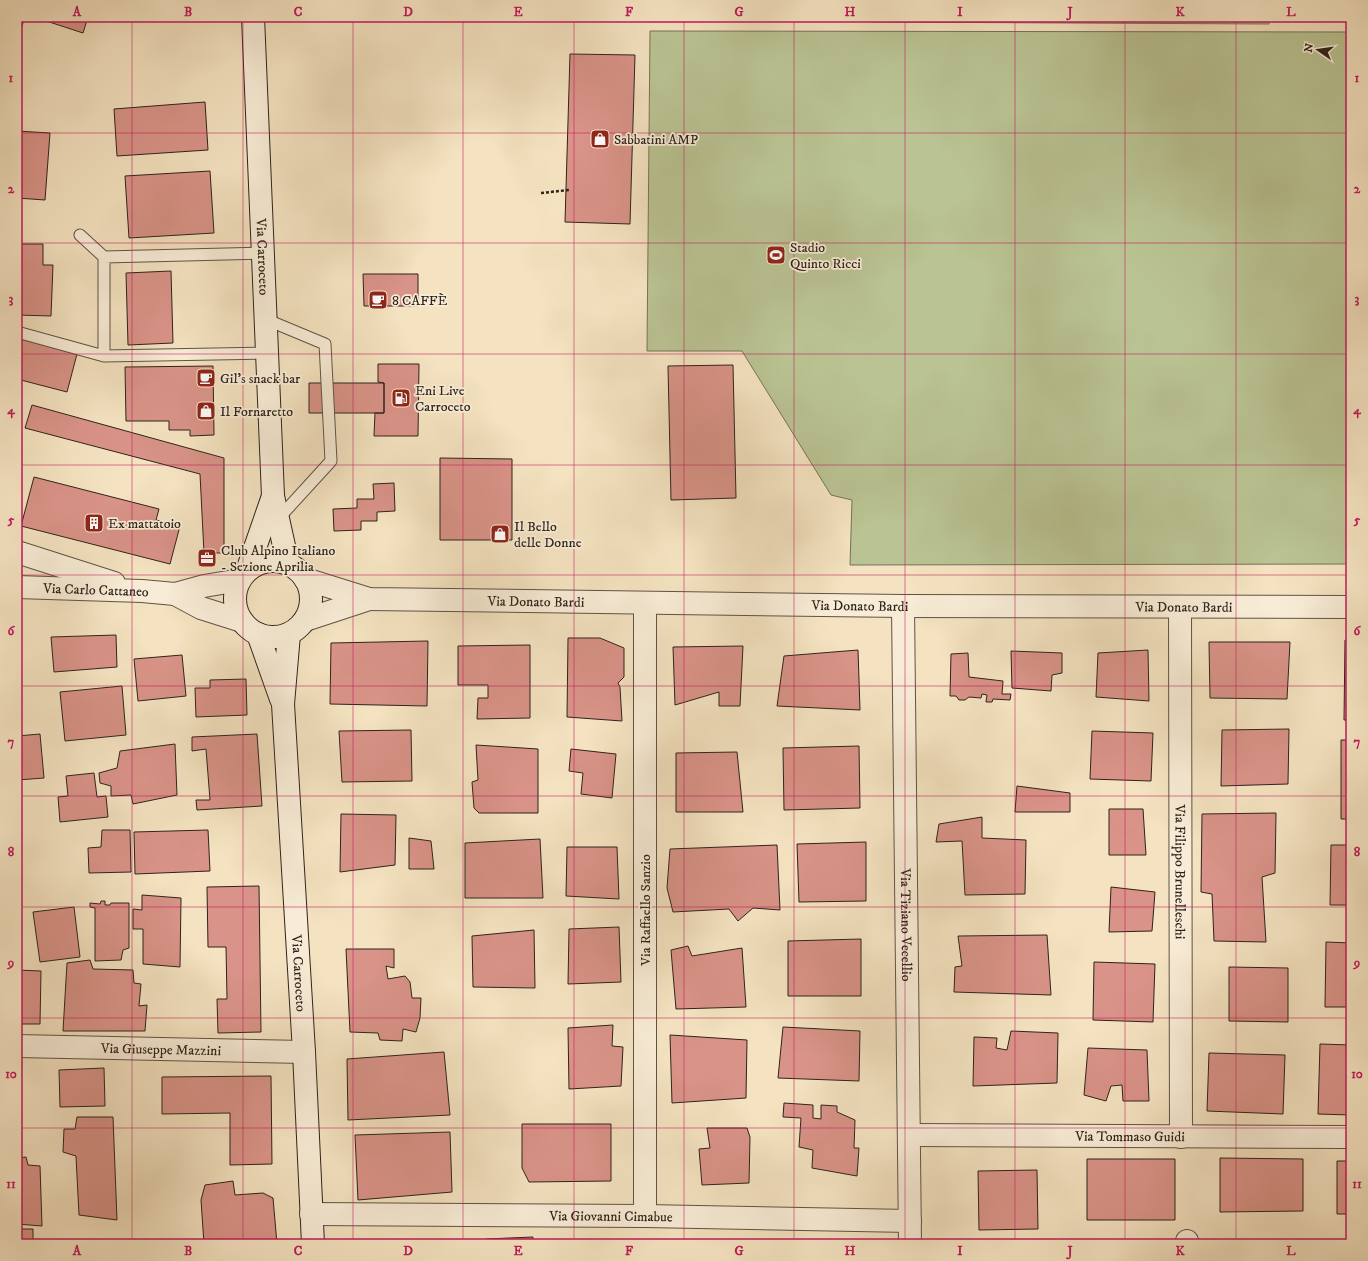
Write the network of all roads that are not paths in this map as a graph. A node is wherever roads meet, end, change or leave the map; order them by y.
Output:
1 (253, 17) edge
2 (80, 235) dead end
3 (262, 253) junction
4 (104, 257) junction
5 (265, 319) junction
6 (17, 332) edge
7 (267, 353) junction
8 (104, 356) junction
9 (273, 496) junction
10 (278, 519) junction
11 (17, 552) edge
12 (288, 564) junction
13 (244, 576) junction
14 (305, 579) junction
15 (17, 587) edge
16 (142, 591) junction
17 (175, 594) junction
18 (369, 599) junction
19 (645, 603) junction
20 (903, 606) junction
21 (1180, 607) junction
22 (1351, 607) edge
23 (297, 627) junction
24 (250, 628) junction
25 (283, 704) junction
26 (17, 1046) edge
27 (304, 1052) junction
28 (909, 1135) junction
29 (1181, 1137) junction
30 (1351, 1137) edge
31 (311, 1214) junction
32 (645, 1216) junction
33 (910, 1221) junction
34 (313, 1244) edge
35 (910, 1244) edge

1 - 3 street, Via Carroceto
2 - 4 lane
3 - 4 lane
3 - 5 street, Via Carroceto
4 - 8 lane
5 - 7 street, Via Carroceto
5 - 10 lane
6 - 8 lane
7 - 8 lane
7 - 9 street, Via Carroceto
9 - 10 street, Via Carroceto
9 - 13 street, Via Carroceto
10 - 12 street, Via Carroceto
11 - 16 street
12 - 13 street
12 - 14 street
13 - 17 street, Via Carlo Cattaneo
13 - 24 street
14 - 18 street, Via Donato Bardi
14 - 23 street
15 - 16 street, Via Carlo Cattaneo
16 - 17 street, Via Carlo Cattaneo
17 - 24 street, Via Carlo Cattaneo
18 - 19 street, Via Donato Bardi
18 - 23 street, Via Donato Bardi
19 - 20 street, Via Donato Bardi
19 - 32 street, Via Raffaello Sanzio
20 - 21 street, Via Donato Bardi
20 - 28 street, Via Tiziano Vecellio
21 - 22 street, Via Donato Bardi
21 - 29 street, Via Filippo Brunelleschi
23 - 24 street
23 - 25 street, Via Carroceto
24 - 25 street, Via Carroceto
25 - 27 street, Via Carroceto
26 - 27 street, Via Giuseppe Mazzini
27 - 31 street, Via Carroceto
28 - 29 street, Via Tommaso Guidi
28 - 33 street, Via Tiziano Vecellio
29 - 30 street, Via Tommaso Guidi
31 - 32 street, Via Giovanni Cimabue
31 - 34 street, Via Carroceto
32 - 33 street, Via Giovanni Cimabue
33 - 35 street, Via Tiziano Vecellio

